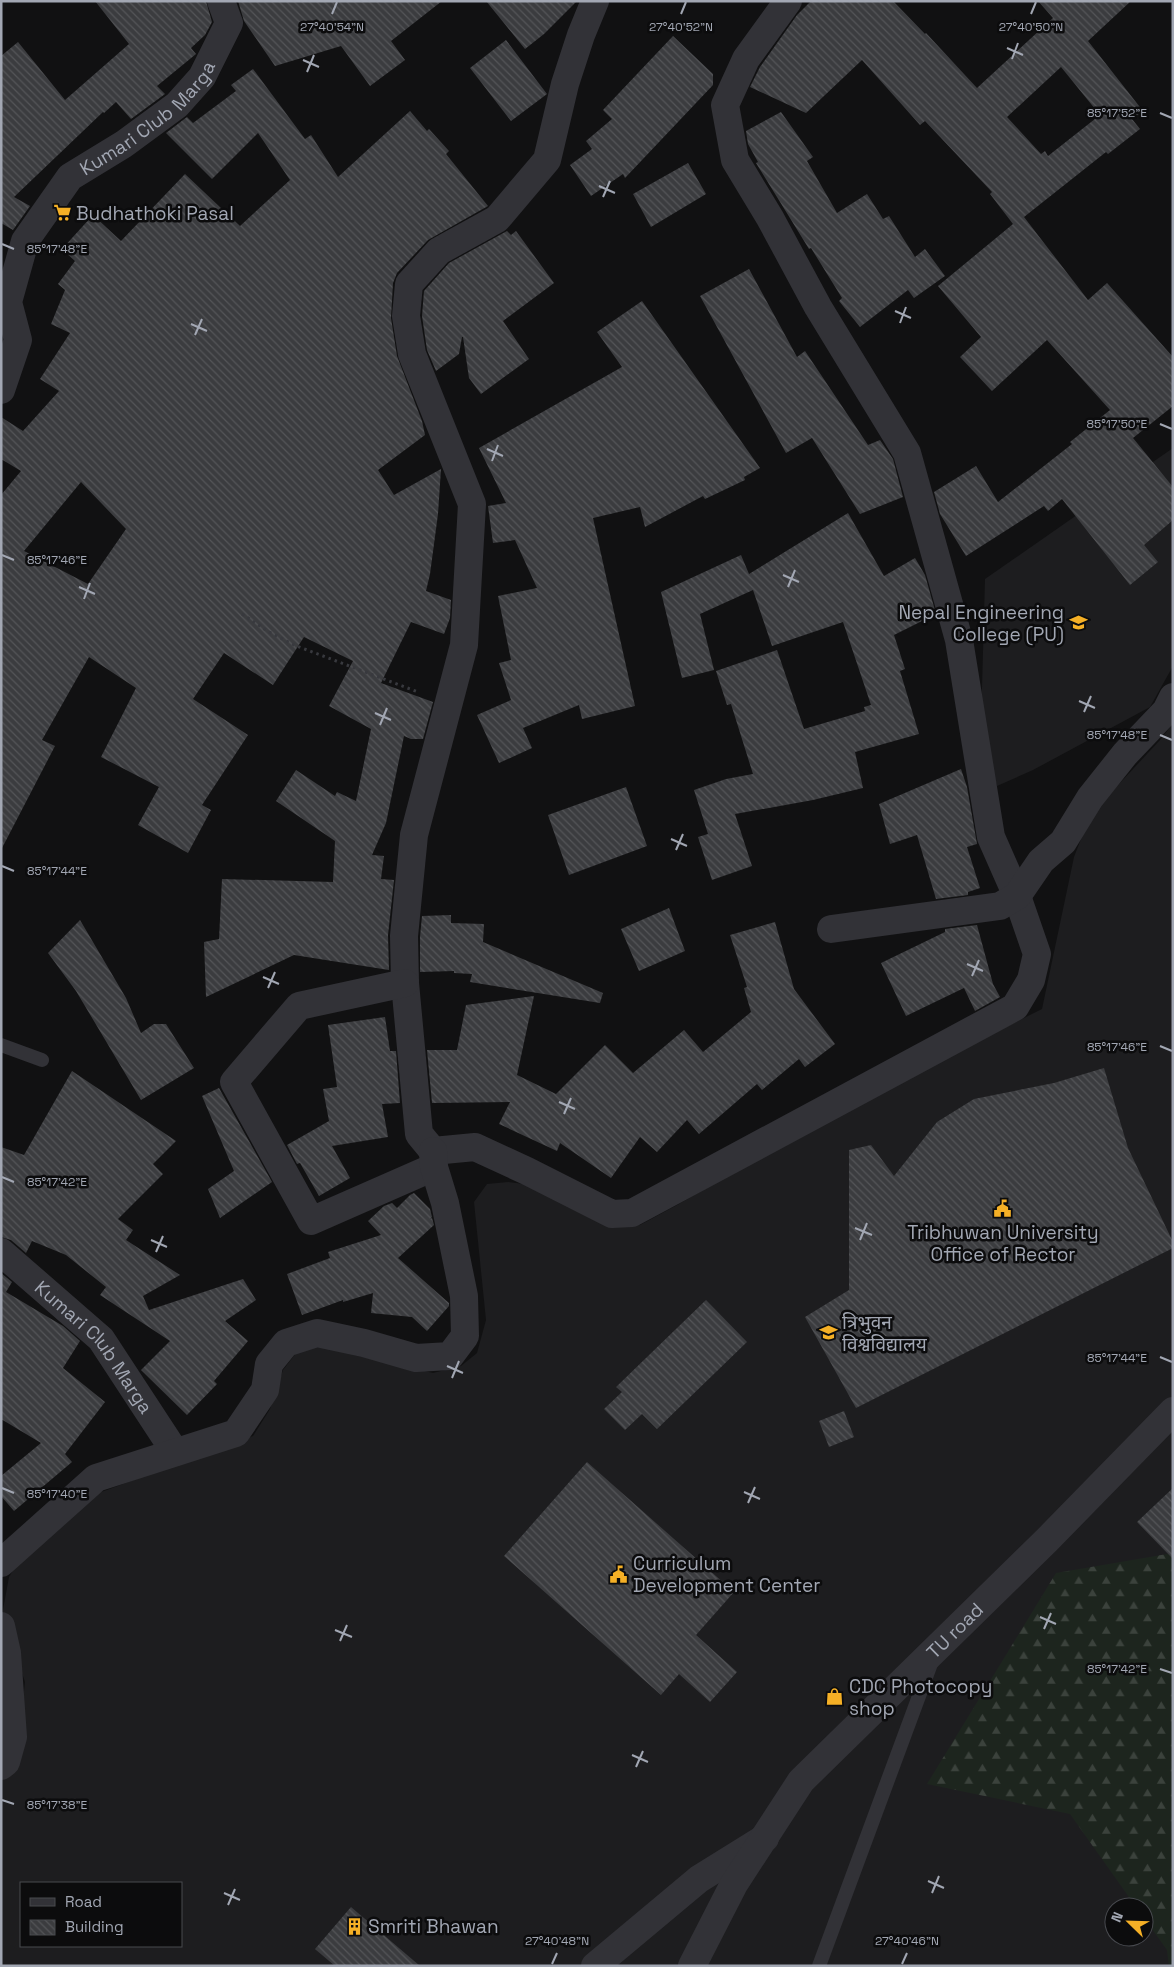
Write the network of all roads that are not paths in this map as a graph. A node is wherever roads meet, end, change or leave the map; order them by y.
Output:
1 (222, 1) edge
2 (595, 1) edge
3 (788, 1) edge
4 (1, 390) edge
5 (1173, 697) edge
6 (1017, 896) junction
7 (831, 929) dead end
8 (405, 984) junction
9 (1, 1045) edge
10 (42, 1060) dead end
11 (433, 1159) junction
12 (1, 1252) edge
13 (1173, 1411) edge
14 (175, 1452) junction
15 (1, 1564) edge
16 (1, 1626) edge
17 (937, 1649) junction
18 (1, 1766) edge
19 (765, 1838) junction
20 (595, 1966) edge
21 (692, 1966) edge
22 (819, 1966) edge

1 - 4 street, Kumari Club Marga
2 - 8 street
3 - 6 street
5 - 6 street
6 - 7 street
6 - 11 street
8 - 11 street
8 - 11 street
9 - 10 lane
11 - 14 street
12 - 14 street, Kumari Club Marga
13 - 17 street, TU road
14 - 15 street
16 - 18 street
17 - 19 street, TU road
17 - 22 lane
19 - 20 street
19 - 21 street, TU road

